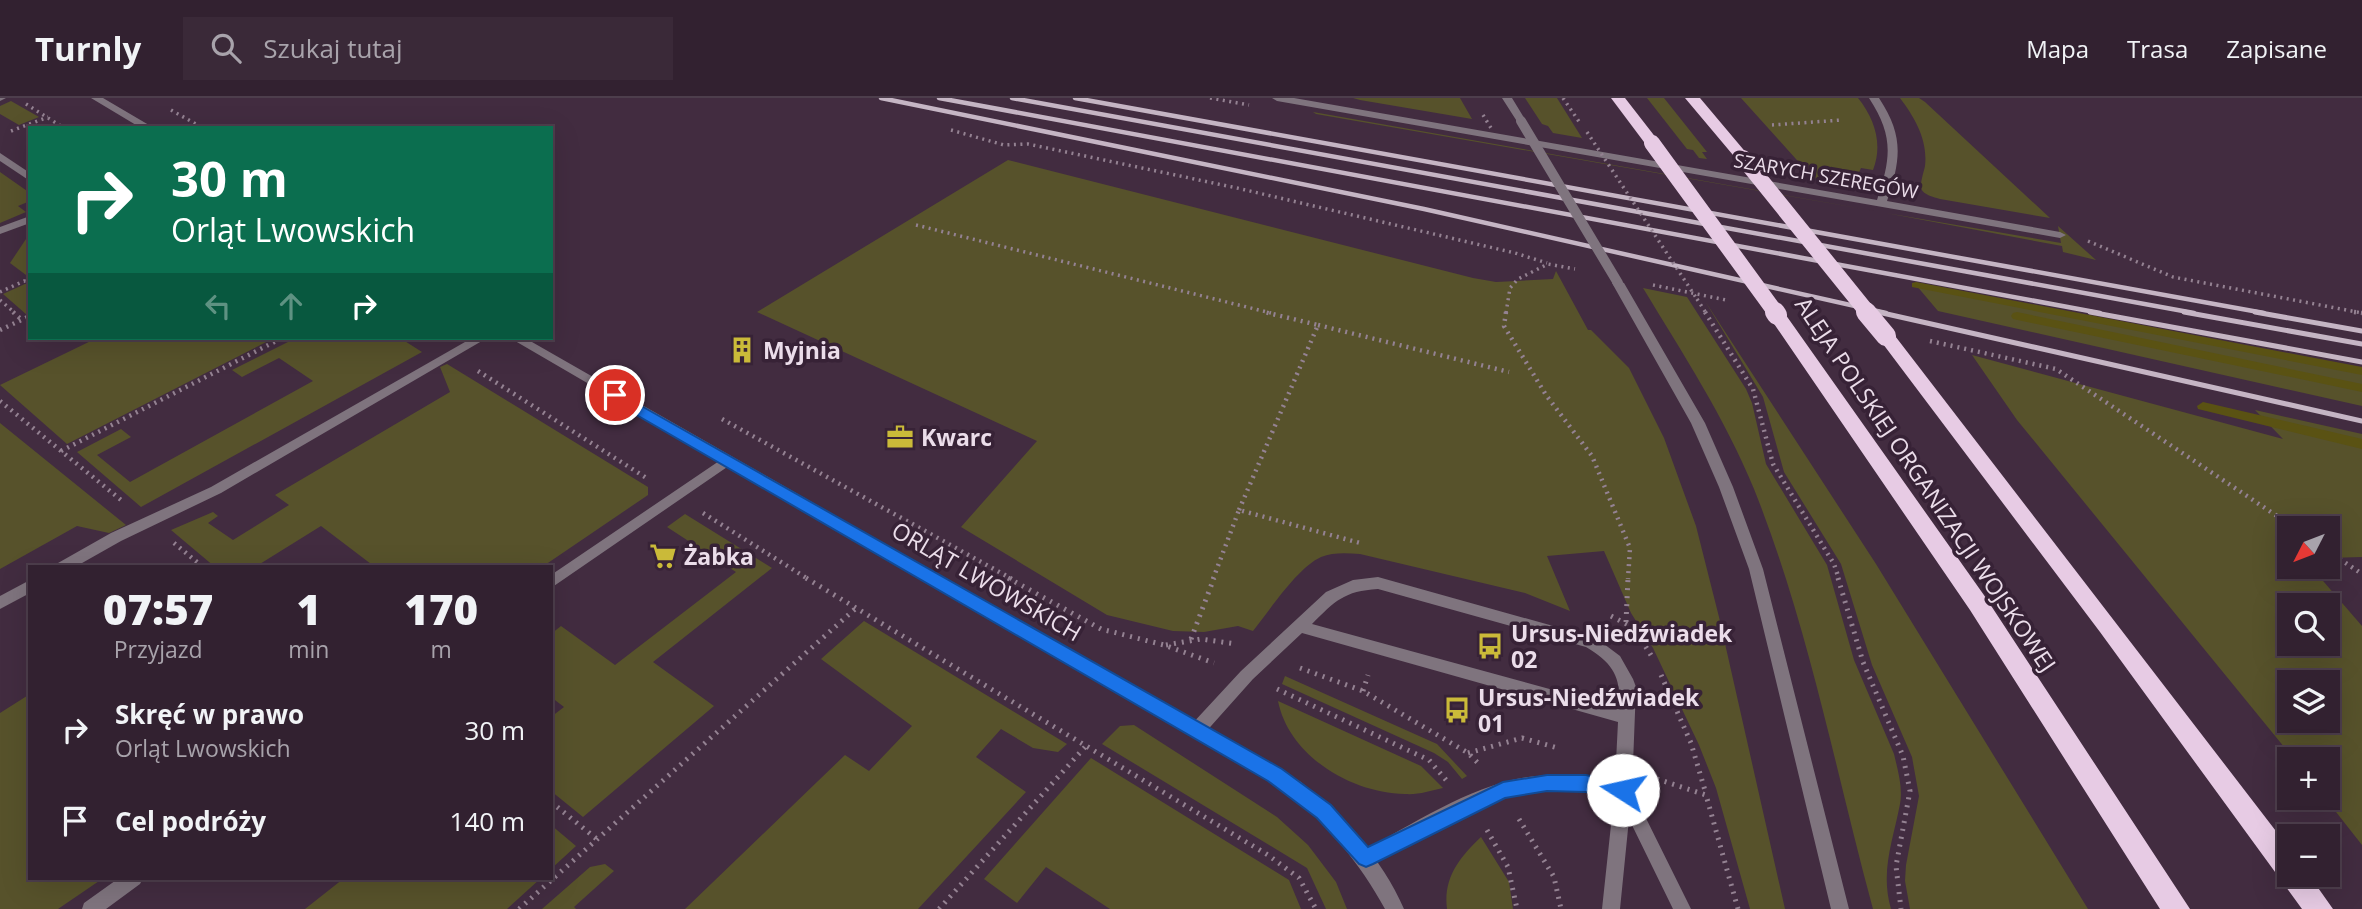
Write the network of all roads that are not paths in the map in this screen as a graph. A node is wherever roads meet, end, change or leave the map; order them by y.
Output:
1 (96, 98) edge
2 (1277, 98) edge
3 (1507, 98) edge
4 (1618, 98) edge
5 (1692, 98) edge
6 (1874, 98) edge
7 (1315, 101) edge
8 (145, 126) edge
9 (0, 156) edge
10 (28, 177) edge
11 (1881, 203) junction
12 (28, 220) edge
13 (0, 231) edge
14 (2060, 234) road end
15 (477, 340) edge
16 (519, 340) edge
17 (728, 460) junction
18 (67, 565) edge
19 (553, 582) edge
20 (28, 587) edge
21 (0, 603) edge
22 (1299, 626) junction
23 (1626, 717) junction
24 (1197, 730) junction
25 (1623, 790) junction
26 (2277, 853) edge
27 (1366, 858) junction
28 (131, 880) edge
29 (2303, 887) edge
30 (92, 909) edge
31 (1395, 909) edge
32 (1611, 909) edge
33 (1682, 909) edge
34 (1840, 909) edge
35 (2176, 909) edge
36 (2319, 909) edge

1 - 8 street
2 - 7 street, SZARYCH SZEREGÓW
3 - 34 street, bridge
4 - 35 highway, ALEJA POLSKIEJ ORGANIZACJI WOJSKOWEJ, bridge
5 - 26 highway, ALEJA POLSKIEJ ORGANIZACJI WOJSKOWEJ, bridge
6 - 11 street
7 - 11 street, SZARYCH SZEREGÓW
9 - 10 street
11 - 14 street, SZARYCH SZEREGÓW
12 - 13 street
15 - 18 street
16 - 17 street, ORLĄT LWOWSKICH
17 - 19 street
17 - 24 street, ORLĄT LWOWSKICH
20 - 21 street
22 - 23 street
22 - 23 street
22 - 24 street
23 - 25 street
24 - 27 street, ORLĄT LWOWSKICH
25 - 27 street
25 - 32 street
25 - 33 street
27 - 31 street, ORLĄT LWOWSKICH
28 - 30 street
29 - 36 highway

